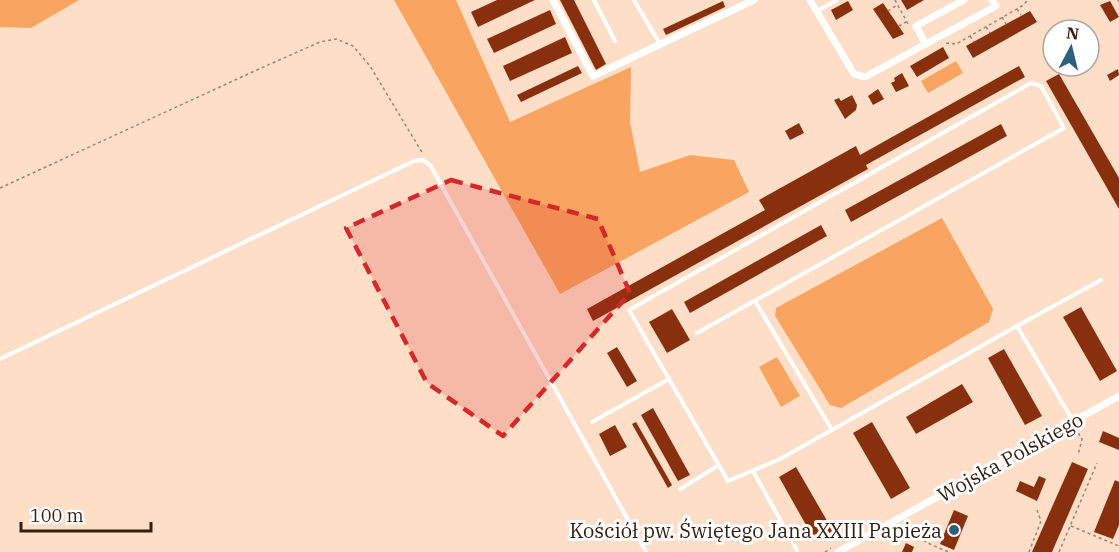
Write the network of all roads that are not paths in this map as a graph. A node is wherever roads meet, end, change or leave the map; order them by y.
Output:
1 (553, 0) edge
2 (594, 0) edge
3 (634, 0) edge
4 (754, 0) edge
5 (810, 0) edge
6 (837, 0) edge
7 (964, 0) edge
8 (992, 0) edge
9 (816, 11) junction
10 (615, 41) dead end
11 (925, 43) junction
12 (660, 44) junction
13 (1101, 280) dead end
14 (755, 301) junction
15 (1017, 326) junction
16 (698, 333) dead end
17 (0, 359) edge
18 (669, 379) junction
19 (1119, 396) edge
20 (592, 422) dead end
21 (1074, 424) junction
22 (832, 430) junction
23 (719, 465) junction
24 (753, 471) junction
25 (680, 489) dead end
26 (797, 550) dead end
27 (646, 552) edge
28 (838, 552) edge

1 - 12 street
2 - 10 lane
3 - 12 lane
4 - 12 street
5 - 9 street
6 - 9 lane
7 - 11 street
8 - 11 street
9 - 11 street
13 - 15 lane
14 - 16 lane
14 - 18 lane
14 - 22 lane
15 - 21 lane
15 - 22 lane
17 - 27 lane
18 - 20 lane
18 - 23 lane
19 - 21 street, Wojska Polskiego
21 - 28 street, Wojska Polskiego
22 - 24 lane
23 - 24 lane
23 - 25 lane
24 - 26 lane

